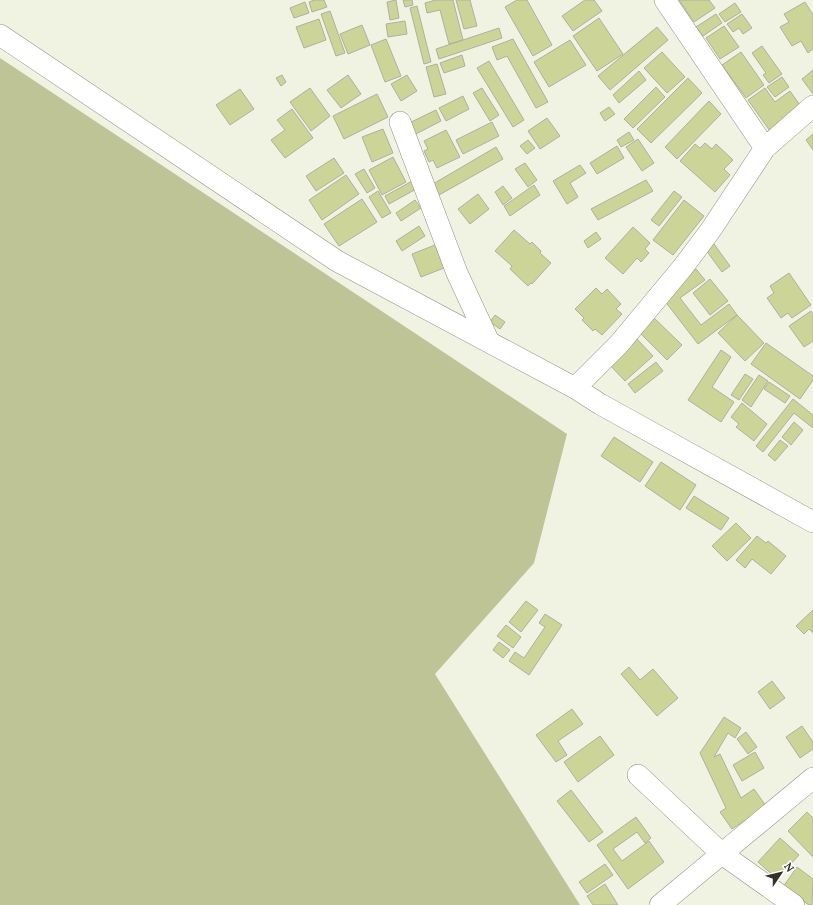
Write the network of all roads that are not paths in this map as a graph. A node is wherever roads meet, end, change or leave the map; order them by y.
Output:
1 (665, 0) edge
2 (0, 35) edge
3 (813, 106) edge
4 (400, 122) dead end
5 (764, 148) junction
6 (489, 342) junction
7 (575, 388) junction
8 (813, 522) edge
9 (638, 775) dead end
10 (813, 778) edge
11 (722, 854) junction
12 (660, 905) edge
13 (794, 905) edge

1 - 5 street
2 - 6 street
3 - 5 street
4 - 6 street
5 - 7 street
6 - 7 street
7 - 8 street
9 - 11 street
10 - 11 street
11 - 12 street
11 - 13 street

